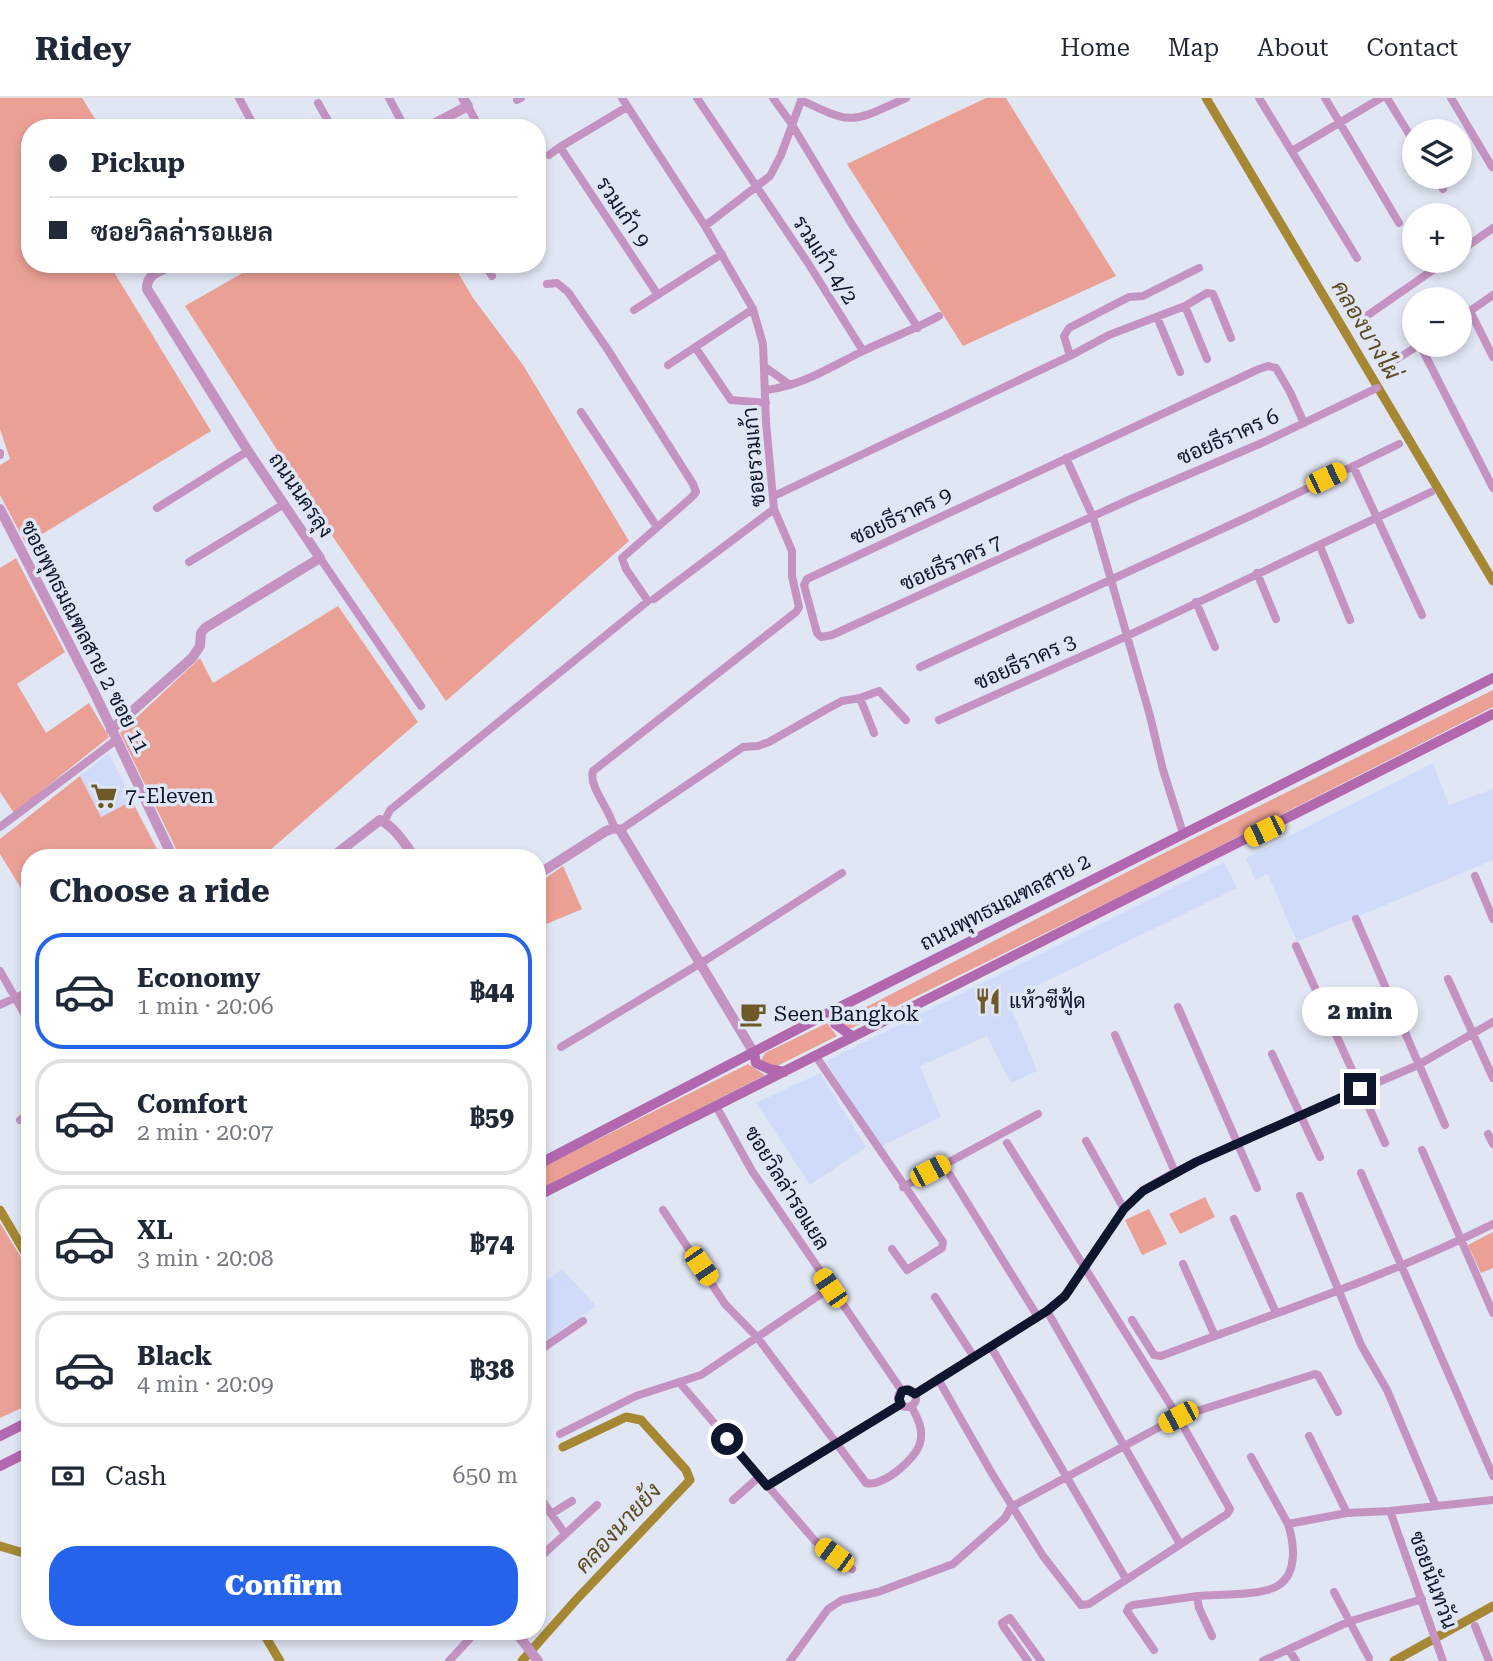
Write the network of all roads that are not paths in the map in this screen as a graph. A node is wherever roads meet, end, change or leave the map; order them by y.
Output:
1 (239, 98) edge
2 (389, 98) edge
3 (622, 98) edge
4 (697, 98) edge
5 (773, 98) edge
6 (905, 98) edge
7 (1259, 98) edge
8 (1325, 98) edge
9 (1381, 98) edge
10 (1387, 98) edge
11 (1451, 98) edge
12 (802, 99) edge
13 (466, 102) edge
14 (318, 103) dead end
15 (628, 107) junction
16 (251, 119) edge
17 (327, 119) edge
18 (400, 119) edge
19 (440, 119) edge
20 (474, 119) edge
21 (1402, 122) edge
22 (791, 123) junction
23 (1341, 123) junction
24 (560, 147) junction
25 (1292, 151) junction
26 (549, 155) dead end
27 (1492, 166) edge
28 (757, 188) junction
29 (1399, 223) dead end
30 (705, 226) junction
31 (1493, 228) edge
32 (1472, 243) edge
33 (722, 254) junction
34 (1357, 258) dead end
35 (1199, 268) dead end
36 (158, 273) edge
37 (490, 273) edge
38 (1429, 273) edge
39 (492, 276) dead end
40 (547, 284) dead end
41 (658, 295) junction
42 (1493, 295) edge
43 (1185, 306) junction
44 (752, 309) junction
45 (634, 310) dead end
46 (1472, 310) edge
47 (1368, 315) dead end
48 (1472, 315) edge
49 (939, 316) dead end
50 (1157, 317) junction
51 (918, 328) junction
52 (1231, 338) dead end
53 (695, 347) junction
54 (863, 351) junction
55 (1070, 356) junction
56 (1402, 356) edge
57 (1425, 357) edge
58 (1493, 357) edge
59 (1207, 359) dead end
60 (1391, 363) dead end
61 (668, 365) dead end
62 (765, 368) junction
63 (1180, 372) dead end
64 (790, 385) junction
65 (1377, 388) dead end
66 (766, 390) junction
67 (766, 403) junction
68 (581, 412) dead end
69 (1304, 423) junction
70 (1399, 444) dead end
71 (247, 451) junction
72 (1066, 458) junction
73 (1353, 466) junction
74 (1493, 488) edge
75 (1431, 492) dead end
76 (774, 496) junction
77 (284, 504) junction
78 (157, 508) dead end
79 (0, 509) edge
80 (774, 509) junction
81 (1093, 517) junction
82 (1377, 517) junction
83 (657, 527) junction
84 (1320, 546) junction
85 (320, 558) junction
86 (189, 562) dead end
87 (1257, 573) junction
88 (1110, 580) junction
89 (654, 599) dead end
90 (1196, 602) junction
91 (1422, 615) dead end
92 (1276, 618) dead end
93 (1350, 620) dead end
94 (821, 636) joint
95 (1127, 636) junction
96 (1215, 647) dead end
97 (920, 667) dead end
98 (1493, 678) edge
99 (860, 698) junction
100 (421, 706) dead end
101 (1493, 714) edge
102 (906, 720) dead end
103 (939, 720) dead end
104 (111, 730) junction
105 (874, 733) dead end
106 (116, 740) junction
107 (384, 822) junction
108 (0, 827) edge
109 (617, 829) junction
110 (1183, 833) junction
111 (169, 849) edge
112 (342, 849) edge
113 (409, 849) edge
114 (546, 870) edge
115 (842, 873) dead end
116 (1475, 876) dead end
117 (1356, 919) dead end
118 (1493, 919) edge
119 (1296, 946) dead end
120 (702, 963) junction
121 (0, 971) edge
122 (1448, 979) dead end
123 (21, 995) edge
124 (15, 998) junction
125 (0, 1005) edge
126 (1178, 1007) dead end
127 (21, 1008) edge
128 (838, 1008) junction
129 (1493, 1022) edge
130 (1474, 1033) junction
131 (1115, 1035) dead end
132 (852, 1036) junction
133 (561, 1047) dead end
134 (754, 1053) junction
135 (1272, 1054) dead end
136 (815, 1055) junction
137 (1418, 1065) junction
138 (783, 1072) junction
139 (1493, 1078) edge
140 (1360, 1089) junction
141 (716, 1106) junction
142 (1038, 1114) dead end
143 (1301, 1115) junction
144 (1445, 1125) dead end
145 (1488, 1133) dead end
146 (1086, 1141) dead end
147 (1007, 1143) dead end
148 (1237, 1143) junction
149 (1385, 1143) dead end
150 (1493, 1144) edge
151 (1422, 1150) dead end
152 (1320, 1157) dead end
153 (546, 1160) edge
154 (1175, 1172) junction
155 (1361, 1173) dead end
156 (950, 1175) dead end
157 (903, 1186) junction
158 (1257, 1188) dead end
159 (546, 1191) edge
160 (1300, 1196) dead end
161 (1124, 1209) junction
162 (663, 1210) dead end
163 (1234, 1219) dead end
164 (1493, 1224) edge
165 (1461, 1240) junction
166 (892, 1249) dead end
167 (1183, 1264) dead end
168 (1400, 1266) junction
169 (1085, 1269) junction
170 (830, 1288) junction
171 (1340, 1290) junction
172 (935, 1297) dead end
173 (1047, 1311) junction
174 (1276, 1314) junction
175 (1493, 1314) edge
176 (1038, 1317) junction
177 (1132, 1320) dead end
178 (583, 1321) dead end
179 (1214, 1336) junction
180 (757, 1337) junction
181 (546, 1346) edge
182 (991, 1347) junction
183 (974, 1357) junction
184 (939, 1379) junction
185 (679, 1382) junction
186 (902, 1391) junction
187 (915, 1394) junction
188 (901, 1404) junction
189 (911, 1406) junction
190 (1338, 1412) dead end
191 (1178, 1417) junction
192 (21, 1426) edge
193 (560, 1434) dead end
194 (0, 1436) edge
195 (1309, 1436) dead end
196 (835, 1444) junction
197 (1125, 1445) junction
198 (21, 1456) edge
199 (1251, 1457) dead end
200 (0, 1466) edge
201 (1493, 1476) edge
202 (759, 1477) junction
203 (1067, 1477) junction
204 (767, 1486) junction
205 (733, 1500) dead end
206 (1493, 1500) edge
207 (572, 1501) dead end
208 (597, 1505) dead end
209 (546, 1506) edge
210 (1436, 1506) junction
211 (1011, 1507) junction
212 (1390, 1511) junction
213 (1347, 1513) junction
214 (551, 1514) junction
215 (1288, 1524) junction
216 (565, 1534) junction
217 (1180, 1544) junction
218 (546, 1552) edge
219 (852, 1569) dead end
220 (1126, 1579) junction
221 (1334, 1592) dead end
222 (1197, 1597) junction
223 (1422, 1599) junction
224 (1348, 1622) junction
225 (1475, 1626) dead end
226 (1212, 1636) dead end
227 (469, 1640) edge
228 (522, 1640) edge
229 (1030, 1646) junction
230 (1154, 1650) dead end
231 (1289, 1650) junction
232 (1021, 1651) junction
233 (536, 1658) edge
234 (1369, 1658) dead end
235 (449, 1661) edge
236 (790, 1661) edge
237 (1028, 1661) edge
238 (1041, 1661) edge
239 (1263, 1661) edge
240 (1296, 1661) edge
241 (1443, 1661) edge
242 (1489, 1661) edge

1 - 16 street
2 - 18 street
3 - 15 street, ซอยรวมเก้า
4 - 28 street, รวมเก้า 4/2
5 - 22 street
6 - 12 street
7 - 25 street
8 - 23 street
9 - 23 street
10 - 21 street
11 - 27 street
12 - 22 street
13 - 19 street
13 - 20 street
14 - 17 street
15 - 24 street
15 - 30 street, ซอยรวมเก้า
22 - 28 street
22 - 51 street
23 - 25 street
23 - 29 street
24 - 26 street
24 - 41 street, รวมเก้า 9
25 - 34 street
28 - 30 street
28 - 54 street, รวมเก้า 4/2
30 - 33 street, ซอยรวมเก้า
31 - 32 street
33 - 41 street
33 - 44 street, ซอยรวมเก้า
35 - 55 street
36 - 71 street, ถนนนครลุง
37 - 39 street
38 - 47 street
40 - 83 street
41 - 45 street
42 - 46 street
43 - 50 street
43 - 52 street
43 - 59 street
44 - 53 street
44 - 62 street, ซอยรวมเก้า
48 - 58 street
49 - 51 street
50 - 55 street
50 - 63 street
51 - 54 street
53 - 61 street
53 - 67 street
54 - 64 street
55 - 76 street
56 - 60 street
57 - 74 street
62 - 64 street
62 - 66 street, ซอยรวมเก้า
64 - 66 street
65 - 69 street, ซอยธีราคร 6
66 - 67 street, ซอยรวมเก้า
67 - 76 street, ซอยรวมเก้า
68 - 83 street
69 - 72 street
69 - 81 street, ซอยธีราคร 6
70 - 73 street
71 - 77 street, ถนนนครลุง
71 - 78 street
72 - 81 street
72 - 94 street, ซอยธีราคร 9
73 - 82 street
73 - 88 street
75 - 82 street, ซอยธีราคร 3
76 - 80 street, ซอยรวมเก้า
77 - 85 street, ถนนนครลุง
77 - 86 street
79 - 104 street, ซอยพุทธมณฑลสาย 2 ซอย 11
80 - 89 street
80 - 109 street, ซอยรวมเก้า
81 - 88 street
81 - 94 street, ซอยธีราคร 7
82 - 84 street, ซอยธีราคร 3
82 - 91 street
83 - 107 street
84 - 87 street, ซอยธีราคร 3
84 - 93 street
85 - 100 street
85 - 104 street, ถนนนครลุง
87 - 90 street, ซอยธีราคร 3
87 - 92 street
88 - 95 street
88 - 97 street
90 - 95 street, ซอยธีราคร 3
90 - 96 street
95 - 103 street, ซอยธีราคร 3
95 - 110 street
98 - 110 main road, ถนนพุทธมณฑลสาย 2
99 - 102 street
99 - 105 street
99 - 109 street
101 - 132 main road
104 - 106 street, ซอยพุทธมณฑลสาย 2 ซอย 11
106 - 108 street
106 - 111 street, ซอยพุทธมณฑลสาย 2 ซอย 11
107 - 112 street
107 - 113 street
109 - 114 street
109 - 120 street
110 - 128 main road, ถนนพุทธมณฑลสาย 2
115 - 120 street
116 - 118 street
117 - 137 street
119 - 140 street
120 - 133 street
120 - 134 street
121 - 124 street
122 - 130 street
123 - 124 street
124 - 125 street
124 - 127 street
126 - 148 street
128 - 132 main road
128 - 134 main road, ถนนพุทธมณฑลสาย 2
129 - 130 street
130 - 137 street
130 - 139 street
131 - 154 street
132 - 136 main road
134 - 138 main road
134 - 153 main road, ถนนพุทธมณฑลสาย 2
135 - 143 street
136 - 138 main road
136 - 157 street
137 - 140 street
137 - 144 street
138 - 141 main road
140 - 143 street
140 - 149 street
141 - 159 main road
141 - 170 street, ซอยวิลล่ารอแยล
142 - 157 street
143 - 148 street
143 - 152 street
145 - 150 street
146 - 161 street
147 - 169 street
148 - 154 street
148 - 158 street
151 - 165 street
154 - 161 street
155 - 168 street
156 - 176 street
157 - 166 street
160 - 171 street
161 - 169 street
162 - 180 street
163 - 174 street
164 - 165 street
165 - 168 street
165 - 175 street
167 - 179 street
168 - 171 street
168 - 201 street
169 - 173 street
169 - 191 street
170 - 180 street
170 - 186 street, ซอยวิลล่ารอแยล
171 - 174 street
171 - 210 street
172 - 183 street
173 - 176 street
173 - 197 street
174 - 179 street
176 - 182 street
177 - 179 street
178 - 181 street
180 - 185 street
180 - 196 street
182 - 183 street
182 - 203 street
183 - 184 street
184 - 187 street
184 - 211 street
185 - 193 street
185 - 202 street
186 - 187 street
186 - 188 street
187 - 189 street
188 - 189 street
188 - 196 street
189 - 196 street
190 - 191 street
191 - 197 street
191 - 217 street
192 - 194 main road
195 - 213 street
196 - 204 street
197 - 203 street
197 - 217 street
198 - 200 main road
199 - 215 street
202 - 204 street
202 - 205 street
203 - 211 street
203 - 220 street
204 - 219 street
206 - 210 street
207 - 214 street
208 - 216 street
209 - 214 street
210 - 212 street
211 - 220 street
211 - 236 street
212 - 213 street
212 - 223 street, ซอยนันทวัน
213 - 215 street
214 - 216 street
215 - 222 street
216 - 218 street
217 - 220 street
221 - 224 street
222 - 226 street
222 - 230 street
223 - 224 street
223 - 241 street, ซอยนันทวัน
224 - 231 street
224 - 234 street
225 - 242 street
227 - 235 street
228 - 233 street
229 - 232 street
229 - 232 street
229 - 238 street
231 - 239 street
231 - 240 street
232 - 237 street

